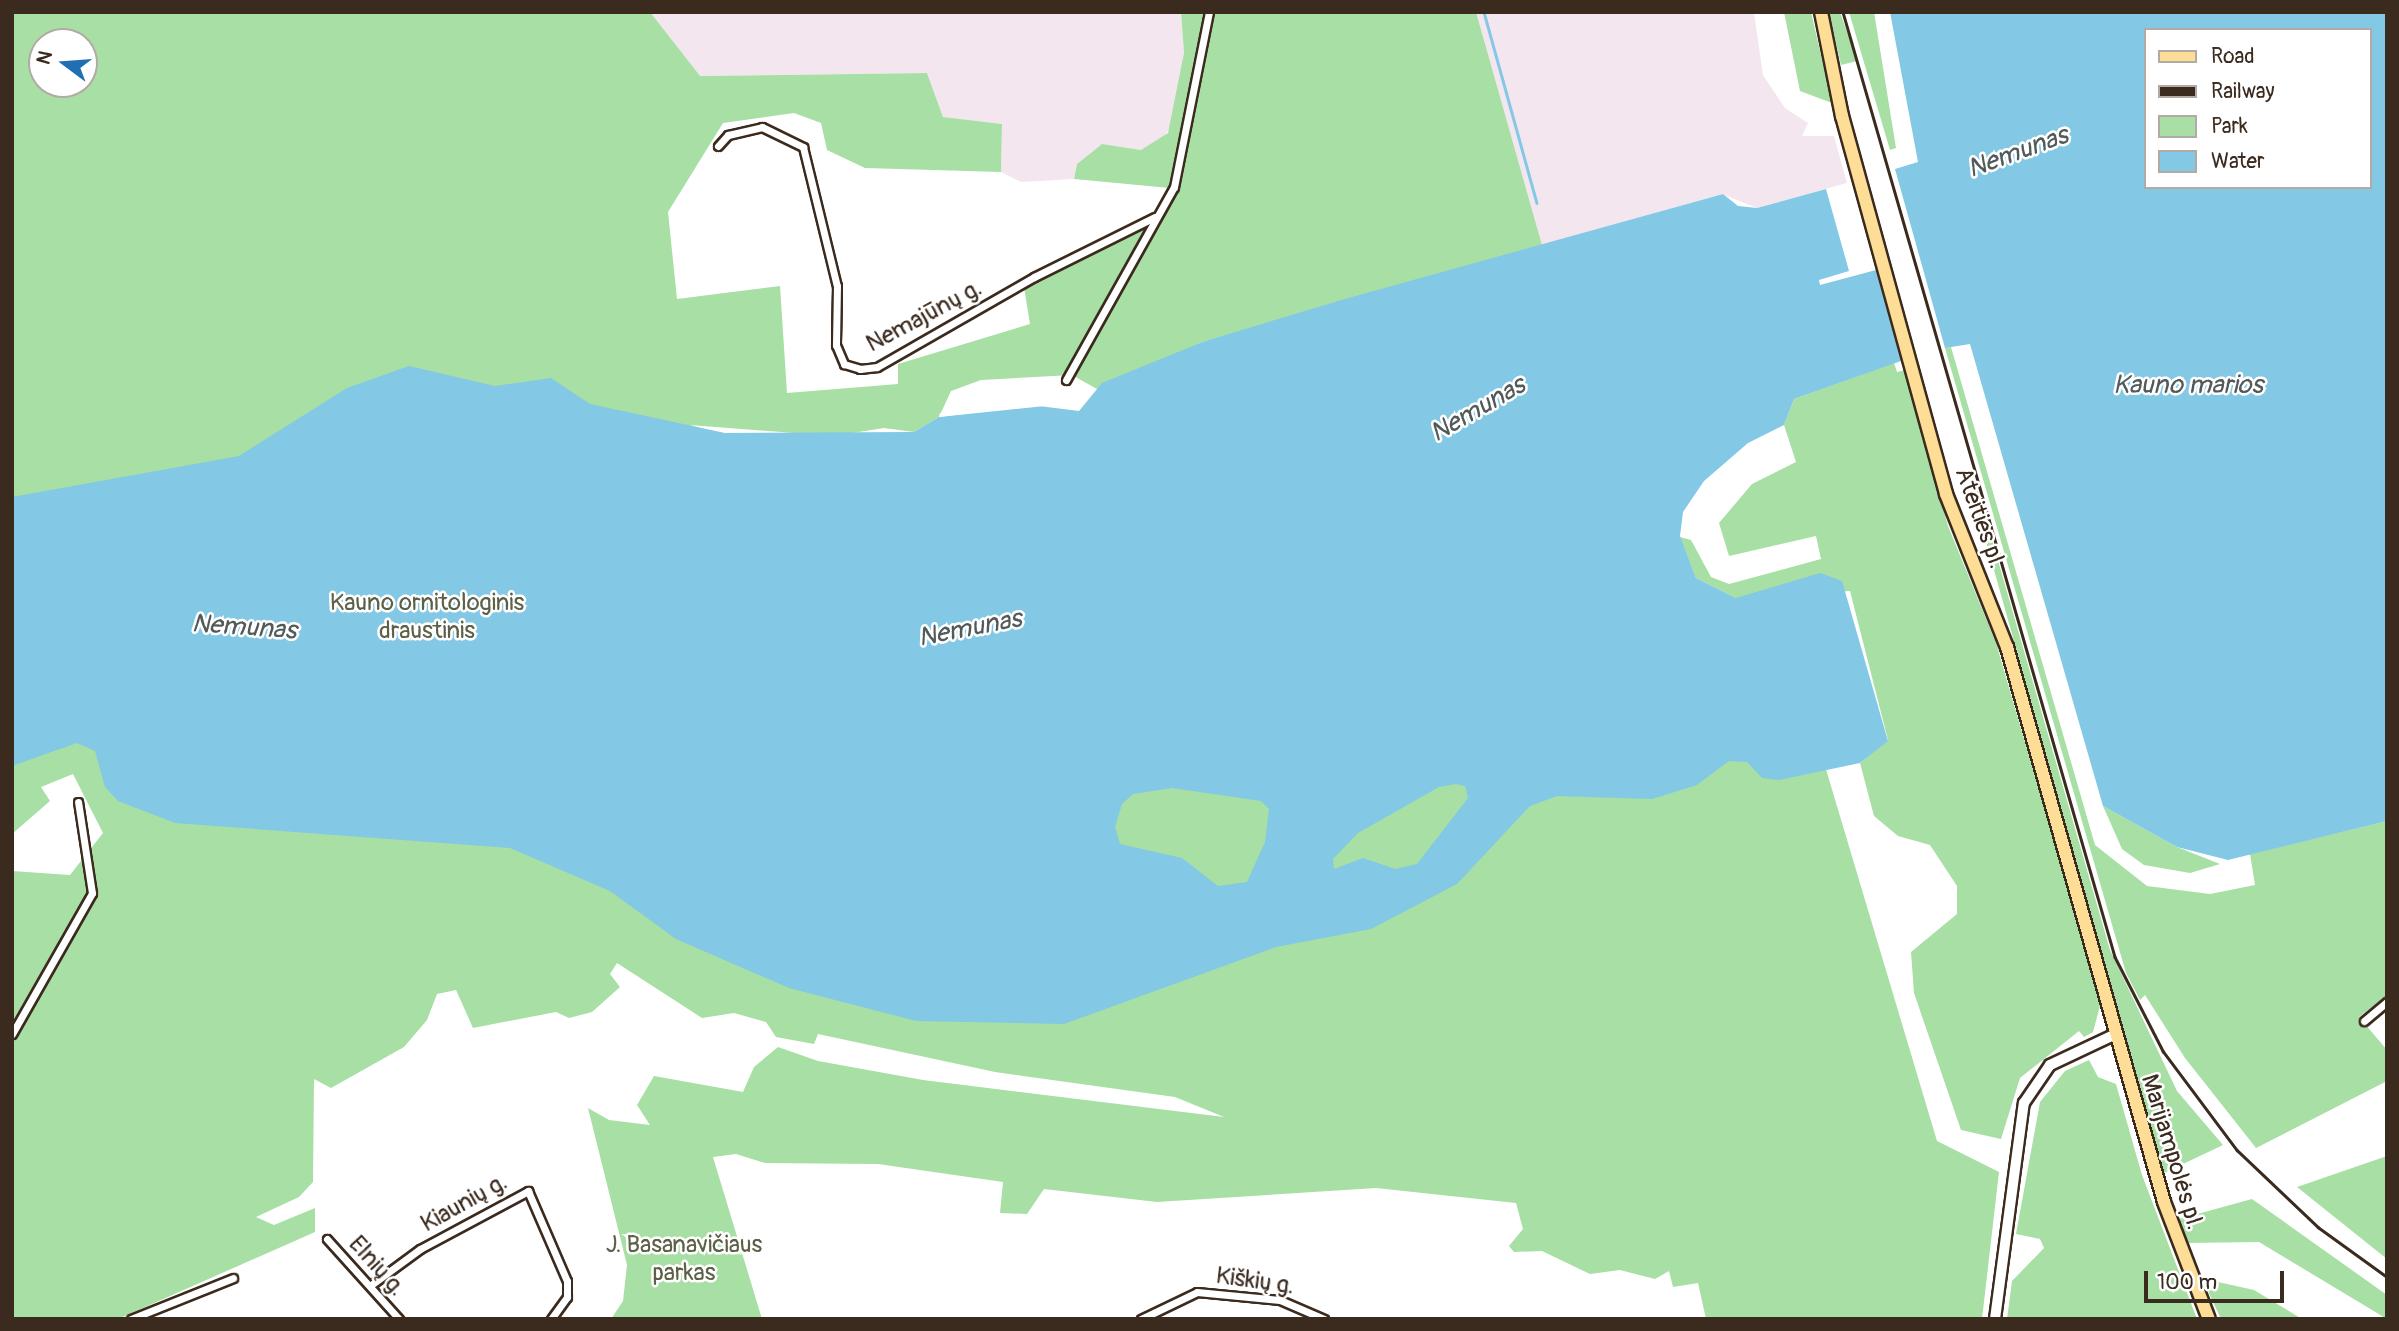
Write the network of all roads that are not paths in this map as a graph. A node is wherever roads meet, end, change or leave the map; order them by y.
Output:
1 (1209, 12) edge
2 (1821, 12) edge
3 (718, 146) dead end
4 (1155, 217) junction
5 (1066, 380) dead end
6 (78, 802) dead end
7 (2387, 1002) edge
8 (2364, 1021) dead end
9 (12, 1034) edge
10 (2116, 1034) junction
11 (327, 1238) dead end
12 (233, 1278) dead end
13 (371, 1284) junction
14 (131, 1319) edge
15 (399, 1319) edge
16 (551, 1319) edge
17 (1141, 1319) edge
18 (1324, 1319) edge
19 (1995, 1319) edge
20 (2209, 1319) edge

1 - 4 street
2 - 10 main road, Ateities pl.
3 - 4 street, Nemajūnų g.
4 - 5 street
6 - 9 street
7 - 8 street
10 - 19 main road
10 - 20 main road, Marijampolės pl.
11 - 13 street, Elnių g.
12 - 14 street
13 - 15 street, Elnių g.
13 - 16 street, Kiaunių g.
17 - 18 street, Kiškių g.

